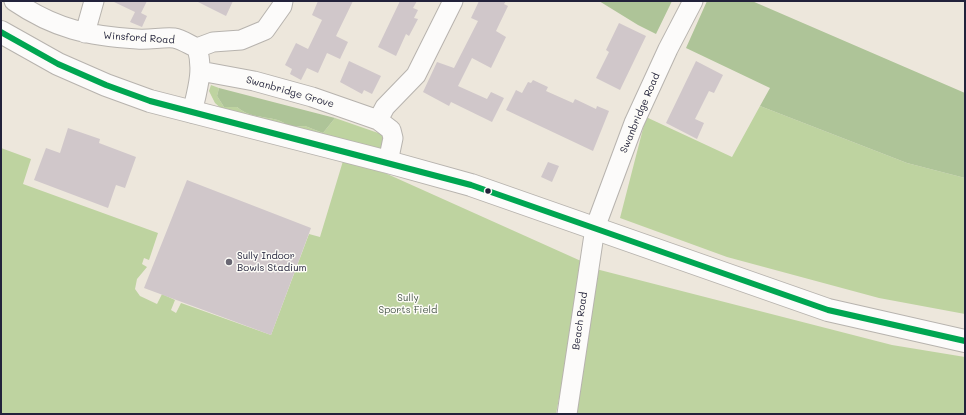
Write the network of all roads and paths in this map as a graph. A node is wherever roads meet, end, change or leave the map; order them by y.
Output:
1 (14, 1) edge
2 (94, 1) edge
3 (283, 1) edge
4 (453, 1) edge
5 (693, 1) edge
6 (1, 32) edge
7 (85, 33) junction
8 (197, 48) junction
9 (200, 71) junction
10 (192, 113) junction
11 (378, 120) junction
12 (388, 162) junction
13 (595, 228) junction
14 (965, 341) edge
15 (567, 414) edge

1 - 7 street, Winsford Road
2 - 7 street
3 - 8 street
4 - 11 street
5 - 13 street, Swanbridge Road
6 - 10 main road
7 - 8 street, Winsford Road
8 - 9 street
9 - 10 street
9 - 11 street, Swanbridge Grove
10 - 12 main road
11 - 12 street, Swanbridge Grove
12 - 13 main road
13 - 14 main road
13 - 15 street, Beach Road

